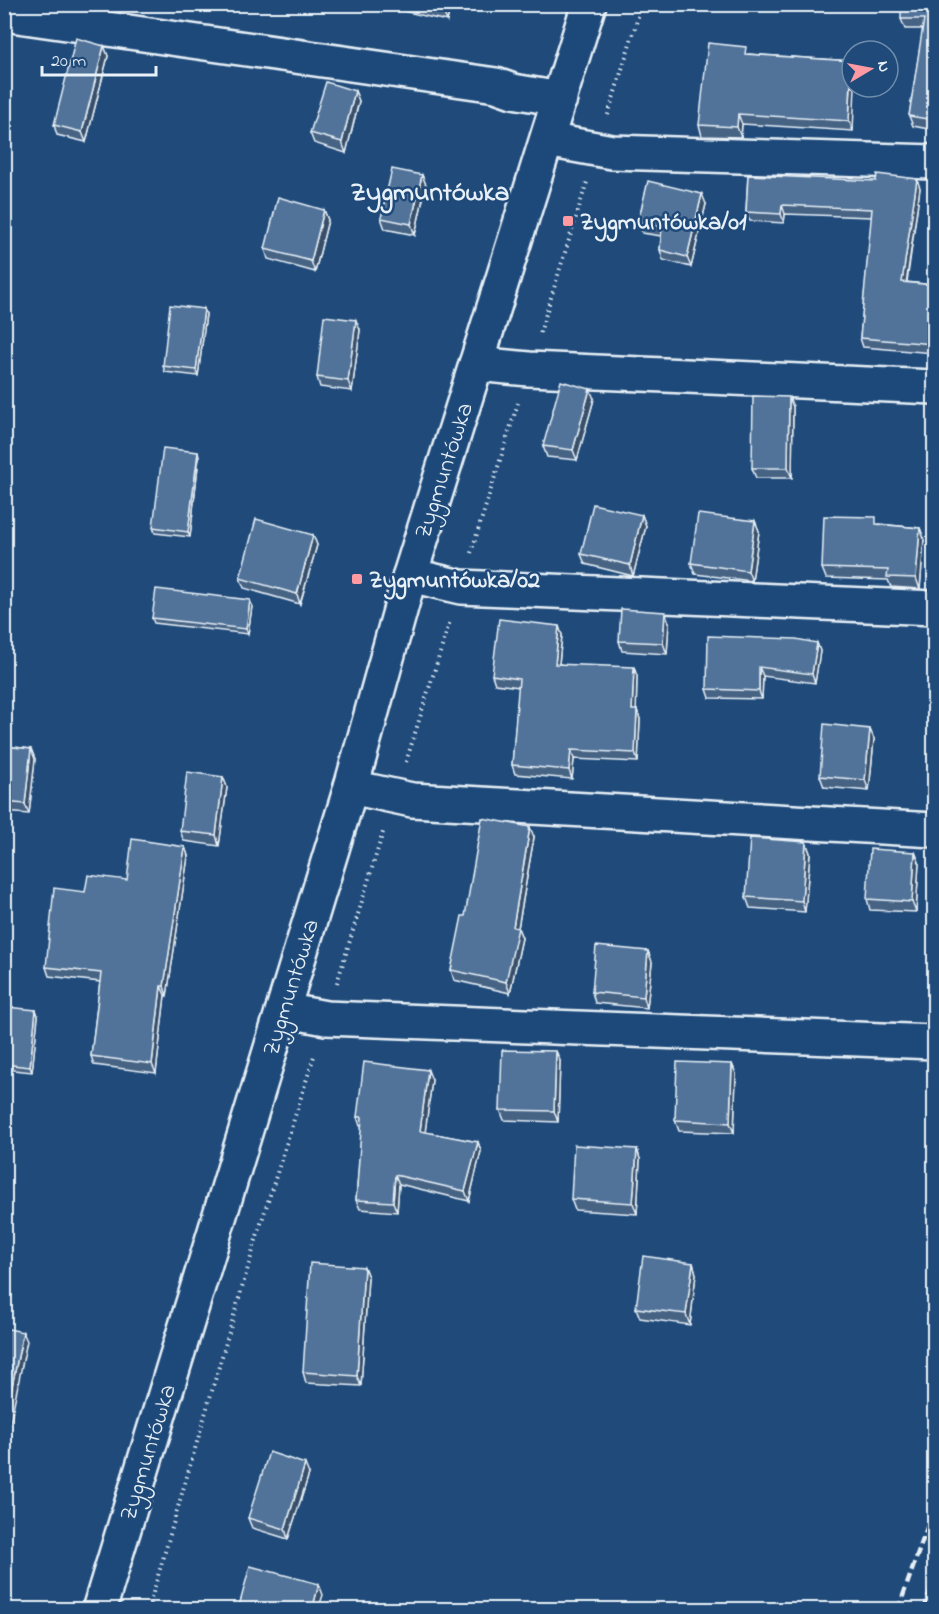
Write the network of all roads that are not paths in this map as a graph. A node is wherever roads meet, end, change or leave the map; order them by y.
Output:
1 (589, 4) edge
2 (4, 14) edge
3 (560, 99) junction
4 (547, 140) junction
5 (934, 162) edge
6 (476, 364) junction
7 (934, 387) edge
8 (410, 575) junction
9 (934, 608) edge
10 (351, 787) junction
11 (934, 830) edge
12 (283, 1010) junction
13 (934, 1042) edge
14 (99, 1610) edge

1 - 3 street, Zygmuntówka
2 - 3 street
3 - 4 street, Zygmuntówka
4 - 5 street
4 - 6 street, Zygmuntówka
6 - 7 street
6 - 8 street, Zygmuntówka
8 - 9 street
8 - 10 street, Zygmuntówka
10 - 11 street
10 - 12 street, Zygmuntówka
12 - 13 street
12 - 14 street, Zygmuntówka

